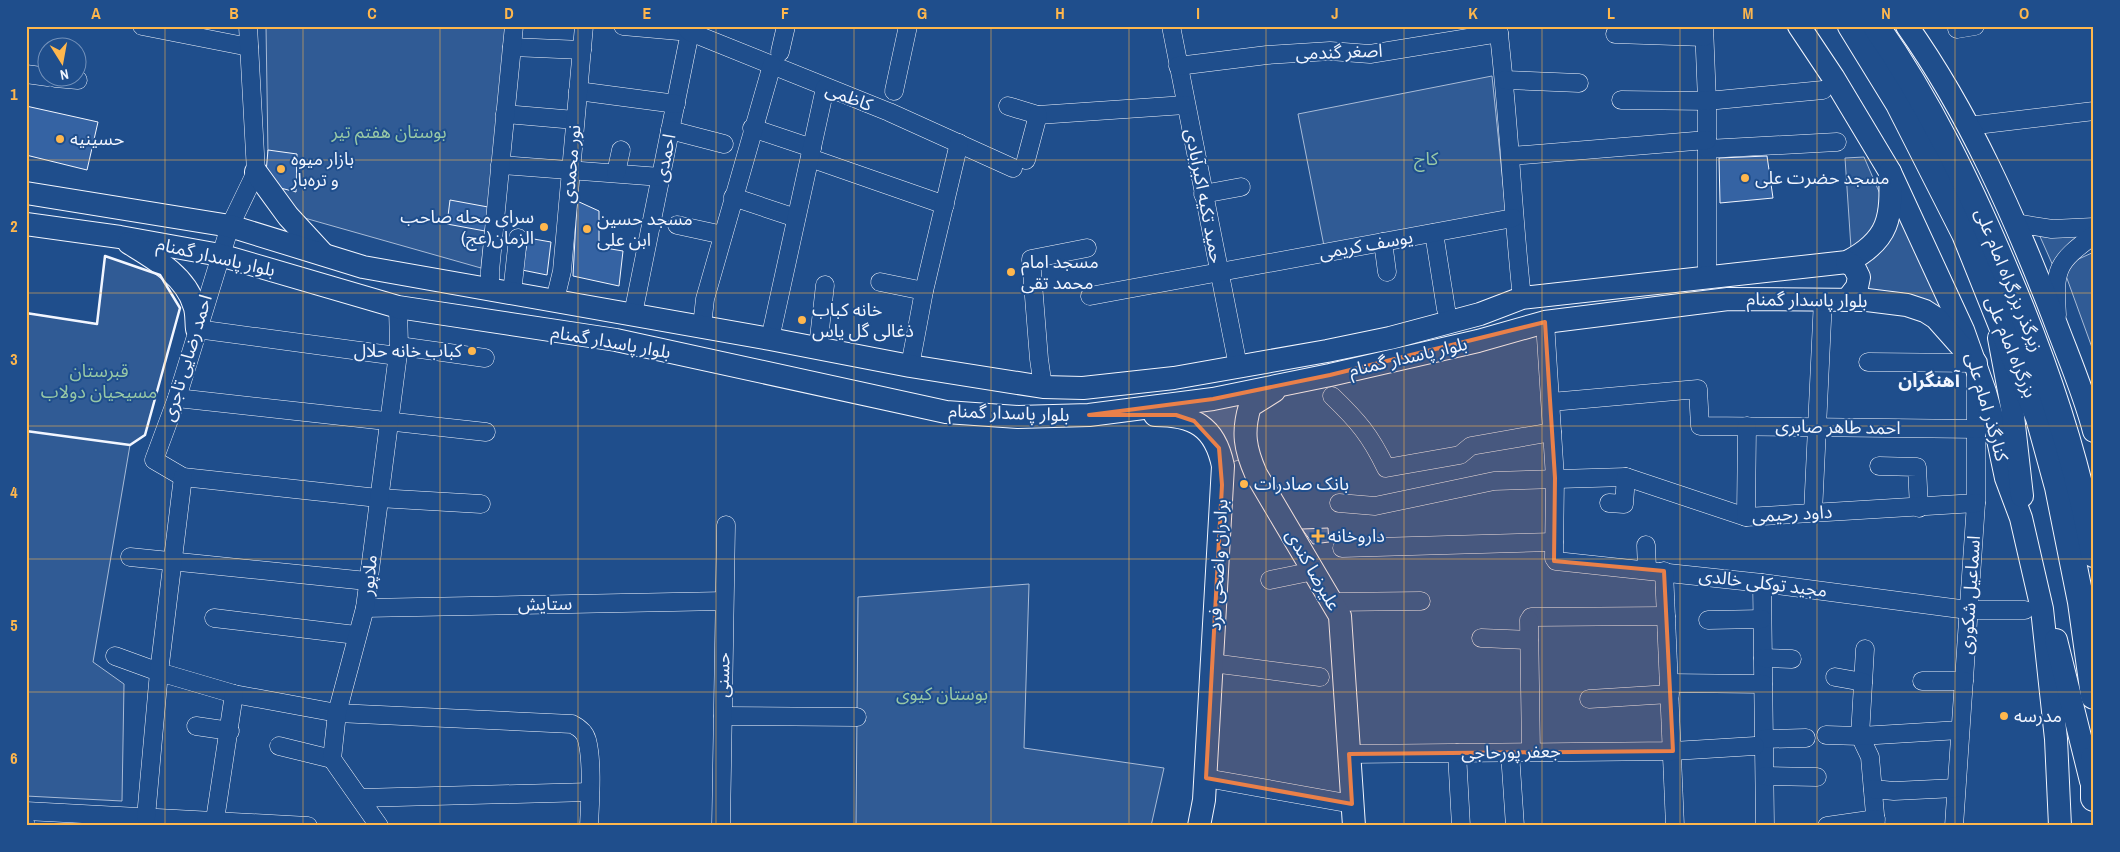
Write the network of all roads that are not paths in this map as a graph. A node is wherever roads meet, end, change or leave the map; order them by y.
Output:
1 (142, 26) edge
2 (248, 26) edge
3 (514, 26) edge
4 (584, 26) edge
5 (623, 26) edge
6 (786, 26) edge
7 (908, 26) edge
8 (1171, 26) edge
9 (1799, 26) edge
10 (1851, 26) edge
11 (1876, 26) edge
12 (1975, 26) edge
13 (1957, 28) dead end
14 (688, 29) edge
15 (1912, 29) edge
16 (1499, 30) edge
17 (1704, 32) edge
18 (1615, 34) dead end
19 (249, 47) junction
20 (512, 47) junction
21 (582, 50) junction
22 (776, 59) junction
23 (1178, 66) junction
24 (1505, 80) junction
25 (1579, 83) dead end
26 (825, 88) junction
27 (1823, 90) dead end
28 (578, 91) junction
29 (894, 91) dead end
30 (1621, 100) dead end
31 (1707, 100) junction
32 (676, 104) junction
33 (1186, 105) junction
34 (1008, 106) dead end
35 (2094, 111) edge
36 (505, 114) junction
37 (1038, 115) junction
38 (575, 120) junction
39 (1968, 126) junction
40 (752, 128) junction
41 (670, 130) junction
42 (1837, 142) dead end
43 (959, 143) junction
44 (724, 144) dead end
45 (1707, 144) junction
46 (621, 150) dead end
47 (811, 153) junction
48 (1511, 156) junction
49 (500, 165) junction
50 (571, 169) junction
51 (256, 172) junction
52 (1890, 172) junction
53 (616, 173) junction
54 (661, 177) junction
55 (1241, 187) dead end
56 (26, 193) edge
57 (1203, 194) junction
58 (733, 197) junction
59 (107, 205) junction
60 (945, 205) junction
61 (796, 218) junction
62 (1513, 218) junction
63 (2015, 223) junction
64 (26, 224) edge
65 (677, 225) dead end
66 (230, 226) junction
67 (2094, 227) edge
68 (1434, 233) junction
69 (723, 235) junction
70 (2094, 235) edge
71 (120, 237) junction
72 (518, 238) dead end
73 (1383, 242) junction
74 (289, 244) junction
75 (1087, 248) dead end
76 (323, 254) junction
77 (220, 256) junction
78 (1847, 262) junction
79 (279, 271) junction
80 (1218, 272) junction
81 (1387, 272) dead end
82 (1707, 277) junction
83 (880, 282) dead end
84 (825, 286) dead end
85 (501, 291) junction
86 (924, 291) junction
87 (1090, 296) dead end
88 (1522, 298) junction
89 (555, 300) junction
90 (1823, 300) junction
91 (1846, 300) junction
92 (398, 307) junction
93 (1446, 309) dead end
94 (1995, 312) junction
95 (633, 314) junction
96 (1545, 322) junction
97 (702, 326) junction
98 (2058, 328) junction
99 (197, 329) junction
100 (770, 339) junction
101 (818, 347) junction
102 (398, 351) junction
103 (485, 358) dead end
104 (1868, 362) dead end
105 (1976, 364) junction
106 (910, 366) junction
107 (1238, 366) junction
108 (1295, 382) junction
109 (1043, 387) junction
110 (1332, 396) dead end
111 (177, 398) junction
112 (1551, 402) junction
113 (1089, 415) junction
114 (389, 421) junction
115 (2093, 425) edge
116 (1747, 426) junction
117 (1817, 427) junction
118 (1977, 428) junction
119 (486, 432) dead end
120 (1552, 432) junction
121 (1879, 466) dead end
122 (1256, 474) junction
123 (183, 477) junction
124 (1626, 477) junction
125 (1555, 478) junction
126 (1222, 485) junction
127 (378, 498) junction
128 (1339, 503) dead end
129 (1609, 503) dead end
130 (1976, 503) junction
131 (481, 504) dead end
132 (1919, 508) junction
133 (1813, 513) junction
134 (1746, 517) junction
135 (2021, 518) junction
136 (726, 525) dead end
137 (1554, 542) junction
138 (1646, 545) dead end
139 (1342, 548) dead end
140 (2094, 554) edge
141 (130, 556) dead end
142 (172, 561) junction
143 (1655, 570) junction
144 (1314, 572) junction
145 (1270, 580) dead end
146 (367, 581) junction
147 (1762, 583) junction
148 (724, 601) junction
149 (1421, 601) dead end
150 (1332, 602) junction
151 (365, 608) junction
152 (1968, 610) junction
153 (2033, 610) junction
154 (1666, 616) junction
155 (214, 618) dead end
156 (1762, 619) junction
157 (1708, 620) dead end
158 (356, 635) junction
159 (1481, 638) dead end
160 (1529, 640) junction
161 (1865, 649) dead end
162 (115, 656) dead end
163 (1763, 658) junction
164 (1792, 658) dead end
165 (1212, 663) junction
166 (159, 672) junction
167 (1836, 677) dead end
168 (1320, 678) dead end
169 (1964, 681) junction
170 (1863, 682) junction
171 (1922, 682) dead end
172 (1763, 684) junction
173 (1670, 689) junction
174 (234, 694) junction
175 (2094, 696) edge
176 (1589, 699) dead end
177 (337, 713) junction
178 (723, 716) junction
179 (857, 717) dead end
180 (196, 726) dead end
181 (1960, 730) junction
182 (230, 731) junction
183 (1826, 735) dead end
184 (1860, 736) junction
185 (1806, 738) dead end
186 (1760, 743) junction
187 (279, 746) dead end
188 (1673, 751) junction
189 (1510, 752) junction
190 (1531, 752) junction
191 (1457, 753) junction
192 (1349, 754) junction
193 (332, 759) junction
194 (2094, 759) edge
195 (1764, 776) junction
196 (1817, 777) dead end
197 (1206, 778) junction
198 (1956, 788) junction
199 (2093, 788) edge
200 (1873, 789) junction
201 (590, 792) junction
202 (360, 798) junction
203 (2094, 798) edge
204 (26, 810) edge
205 (1353, 815) edge
206 (146, 817) junction
207 (216, 820) junction
208 (1876, 822) edge
209 (308, 826) edge
210 (380, 826) edge
211 (590, 826) edge
212 (721, 826) edge
213 (1199, 826) edge
214 (1460, 826) edge
215 (1515, 826) edge
216 (1675, 826) edge
217 (1765, 826) edge
218 (1826, 826) edge
219 (1954, 826) edge
220 (2060, 826) edge

1 - 19 street
2 - 19 street
3 - 20 street
4 - 21 street, نور محمدی
5 - 14 street, کاظمی
6 - 22 street
7 - 29 street
8 - 23 street, حمید تکیه اکبرآبادی
9 - 52 main road, کنارگذر امام علی
10 - 94 highway, بزرگراه امام علی
11 - 140 highway, زیرگذر بزرگراه امام علی
12 - 13 street
14 - 22 street, کاظمی
14 - 32 street, احمدی
15 - 39 main road
16 - 23 street, اصغر گندمی
16 - 24 street
17 - 18 street
17 - 31 street
19 - 51 street
20 - 21 street
20 - 36 street
21 - 28 street, نور محمدی
22 - 26 street, کاظمی
22 - 40 street
23 - 33 street, حمید تکیه اکبرآبادی
24 - 25 street
24 - 48 street
26 - 43 street, کاظمی
26 - 47 street
27 - 31 street
28 - 32 street
28 - 38 street, نور محمدی
30 - 31 street
31 - 45 street
32 - 41 street, احمدی
33 - 37 street
33 - 57 street, حمید تکیه اکبرآبادی
34 - 37 street
35 - 39 street
36 - 38 street
36 - 49 street
37 - 43 street, کاظمی
38 - 50 street, نور محمدی
39 - 63 main road
40 - 47 street
40 - 58 street
41 - 44 street
41 - 54 street, احمدی
42 - 45 street
43 - 60 street
45 - 48 street
45 - 82 street
46 - 53 street
47 - 60 street
47 - 61 street
48 - 62 street
49 - 50 street
49 - 85 street
50 - 53 street
50 - 89 street, نور محمدی
51 - 66 street, احمد رضایی تاجری
51 - 76 main road
52 - 78 main road, بلوار پاسدار گمنام
52 - 105 main road, کنارگذر امام علی
53 - 54 street
54 - 95 street, احمدی
55 - 57 street
56 - 59 main road, بلوار پاسدار گمنام
57 - 80 street, حمید تکیه اکبرآبادی
58 - 61 street
58 - 69 street
59 - 66 main road, بلوار پاسدار گمنام
59 - 71 main road
60 - 86 street
61 - 100 street
62 - 68 street, یوسف کریمی
62 - 88 street
63 - 67 street
63 - 98 main road
64 - 71 main road, بلوار پاسدار گمنام
65 - 69 street
66 - 74 main road, بلوار پاسدار گمنام
66 - 77 street, احمد رضایی تاجری
68 - 73 street, یوسف کریمی
68 - 93 street
69 - 97 street
70 - 98 street
71 - 77 main road, بلوار پاسدار گمنام
71 - 99 main road
72 - 85 street
73 - 80 street, یوسف کریمی
73 - 81 street
74 - 76 main road, بلوار پاسدار گمنام
74 - 79 main road
75 - 109 street
76 - 85 main road, بلوار پاسدار گمنام
77 - 79 main road, بلوار پاسدار گمنام
77 - 99 street, احمد رضایی تاجری
78 - 82 main road, بلوار پاسدار گمنام
78 - 91 main road
79 - 92 main road, بلوار پاسدار گمنام
80 - 87 street, یوسف کریمی
80 - 107 street, حمید تکیه اکبرآبادی
82 - 88 main road, بلوار پاسدار گمنام
83 - 86 street
84 - 101 street
85 - 89 main road, بلوار پاسدار گمنام
86 - 106 street
88 - 107 main road, بلوار پاسدار گمنام
89 - 95 main road, بلوار پاسدار گمنام
90 - 91 main road, بلوار پاسدار گمنام
90 - 96 main road, بلوار پاسدار گمنام
90 - 117 street
91 - 105 main road, بلوار پاسدار گمنام
92 - 102 street, ملاپور
92 - 113 main road, بلوار پاسدار گمنام
94 - 135 main road
94 - 175 highway, بزرگراه امام علی
95 - 97 main road, بلوار پاسدار گمنام
96 - 108 main road, بلوار پاسدار گمنام
96 - 112 street
97 - 100 main road, بلوار پاسدار گمنام
98 - 115 main road
99 - 102 street
99 - 111 street, احمد رضایی تاجری
100 - 101 main road, بلوار پاسدار گمنام
101 - 106 main road, بلوار پاسدار گمنام
102 - 103 street
102 - 114 street, ملاپور
104 - 105 street
105 - 118 street, اسماعیل شکوری
105 - 135 main road, کنارگذر امام علی
106 - 109 main road, بلوار پاسدار گمنام
107 - 109 main road, بلوار پاسدار گمنام
108 - 113 main road, بلوار پاسدار گمنام
108 - 122 main road, علیرضا کندی
110 - 120 street
111 - 114 street
111 - 123 street, احمد رضایی تاجری
112 - 116 street, احمد طاهر صابری
112 - 120 street
113 - 126 main road, برادران واضحی فرد
114 - 119 street
114 - 127 street, ملاپور
116 - 117 street, احمد طاهر صابری
116 - 134 street
117 - 118 street, احمد طاهر صابری
117 - 133 street
118 - 130 street, اسماعیل شکوری
120 - 125 street
121 - 132 street
122 - 126 main road
122 - 144 main road, علیرضا کندی
123 - 127 street
123 - 142 street
124 - 125 street, داود رحیمی
124 - 129 street
124 - 134 street, داود رحیمی
125 - 128 street, داود رحیمی
125 - 137 street
126 - 165 main road, برادران واضحی فرد
127 - 131 street
127 - 146 street, ملاپور
130 - 132 street, داود رحیمی
130 - 152 street, اسماعیل شکوری
132 - 133 street, داود رحیمی
133 - 134 street, داود رحیمی
135 - 153 main road, کنارگذر امام علی
136 - 148 street, حسنی
137 - 139 street
137 - 143 street, مجید توکلی خالدی
138 - 143 street
141 - 142 street
142 - 146 street
142 - 166 street
143 - 147 street, مجید توکلی خالدی
143 - 154 street
144 - 145 street
144 - 150 main road, علیرضا کندی
146 - 151 street, ملاپور
147 - 152 street, مجید توکلی خالدی
147 - 156 street
148 - 151 street, ستایش
148 - 178 street, حسنی
149 - 150 street
150 - 192 main road, علیرضا کندی
151 - 158 street, ملاپور
152 - 153 street, مجید توکلی خالدی
152 - 169 street, اسماعیل شکوری
153 - 199 main road
153 - 220 main road, کنارگذر امام علی
154 - 160 street
154 - 173 street
155 - 158 street
156 - 157 street
156 - 163 street
158 - 177 street, ملاپور
159 - 160 street
160 - 190 street
161 - 170 street
162 - 166 street
163 - 164 street
163 - 172 street
165 - 168 street
165 - 197 main road, برادران واضحی فرد
166 - 174 street
166 - 206 street
167 - 170 street
169 - 171 street
169 - 181 street, اسماعیل شکوری
170 - 184 street
172 - 173 street
172 - 186 street
173 - 176 street
173 - 188 street
174 - 177 street
174 - 182 street
177 - 193 street, ملاپور
177 - 201 street
178 - 179 street
178 - 212 street, حسنی
180 - 182 street
181 - 184 street
181 - 198 street, اسماعیل شکوری
182 - 207 street
183 - 184 street
184 - 200 street
185 - 186 street, جعفر پورحاجی
186 - 188 street, جعفر پورحاجی
186 - 195 street
187 - 193 street
188 - 190 street, جعفر پورحاجی
188 - 216 street
189 - 190 street, جعفر پورحاجی
189 - 191 street, جعفر پورحاجی
189 - 215 street
191 - 192 street, جعفر پورحاجی
191 - 214 street
192 - 205 main road, علیرضا کندی
193 - 202 street
194 - 199 highway
195 - 196 street
195 - 217 street
197 - 205 street
197 - 213 main road, برادران واضحی فرد
198 - 200 street
198 - 219 street, اسماعیل شکوری
199 - 203 highway
200 - 208 street
201 - 202 street
201 - 211 street
202 - 210 street
204 - 206 street
206 - 207 street
207 - 209 street
208 - 218 street

